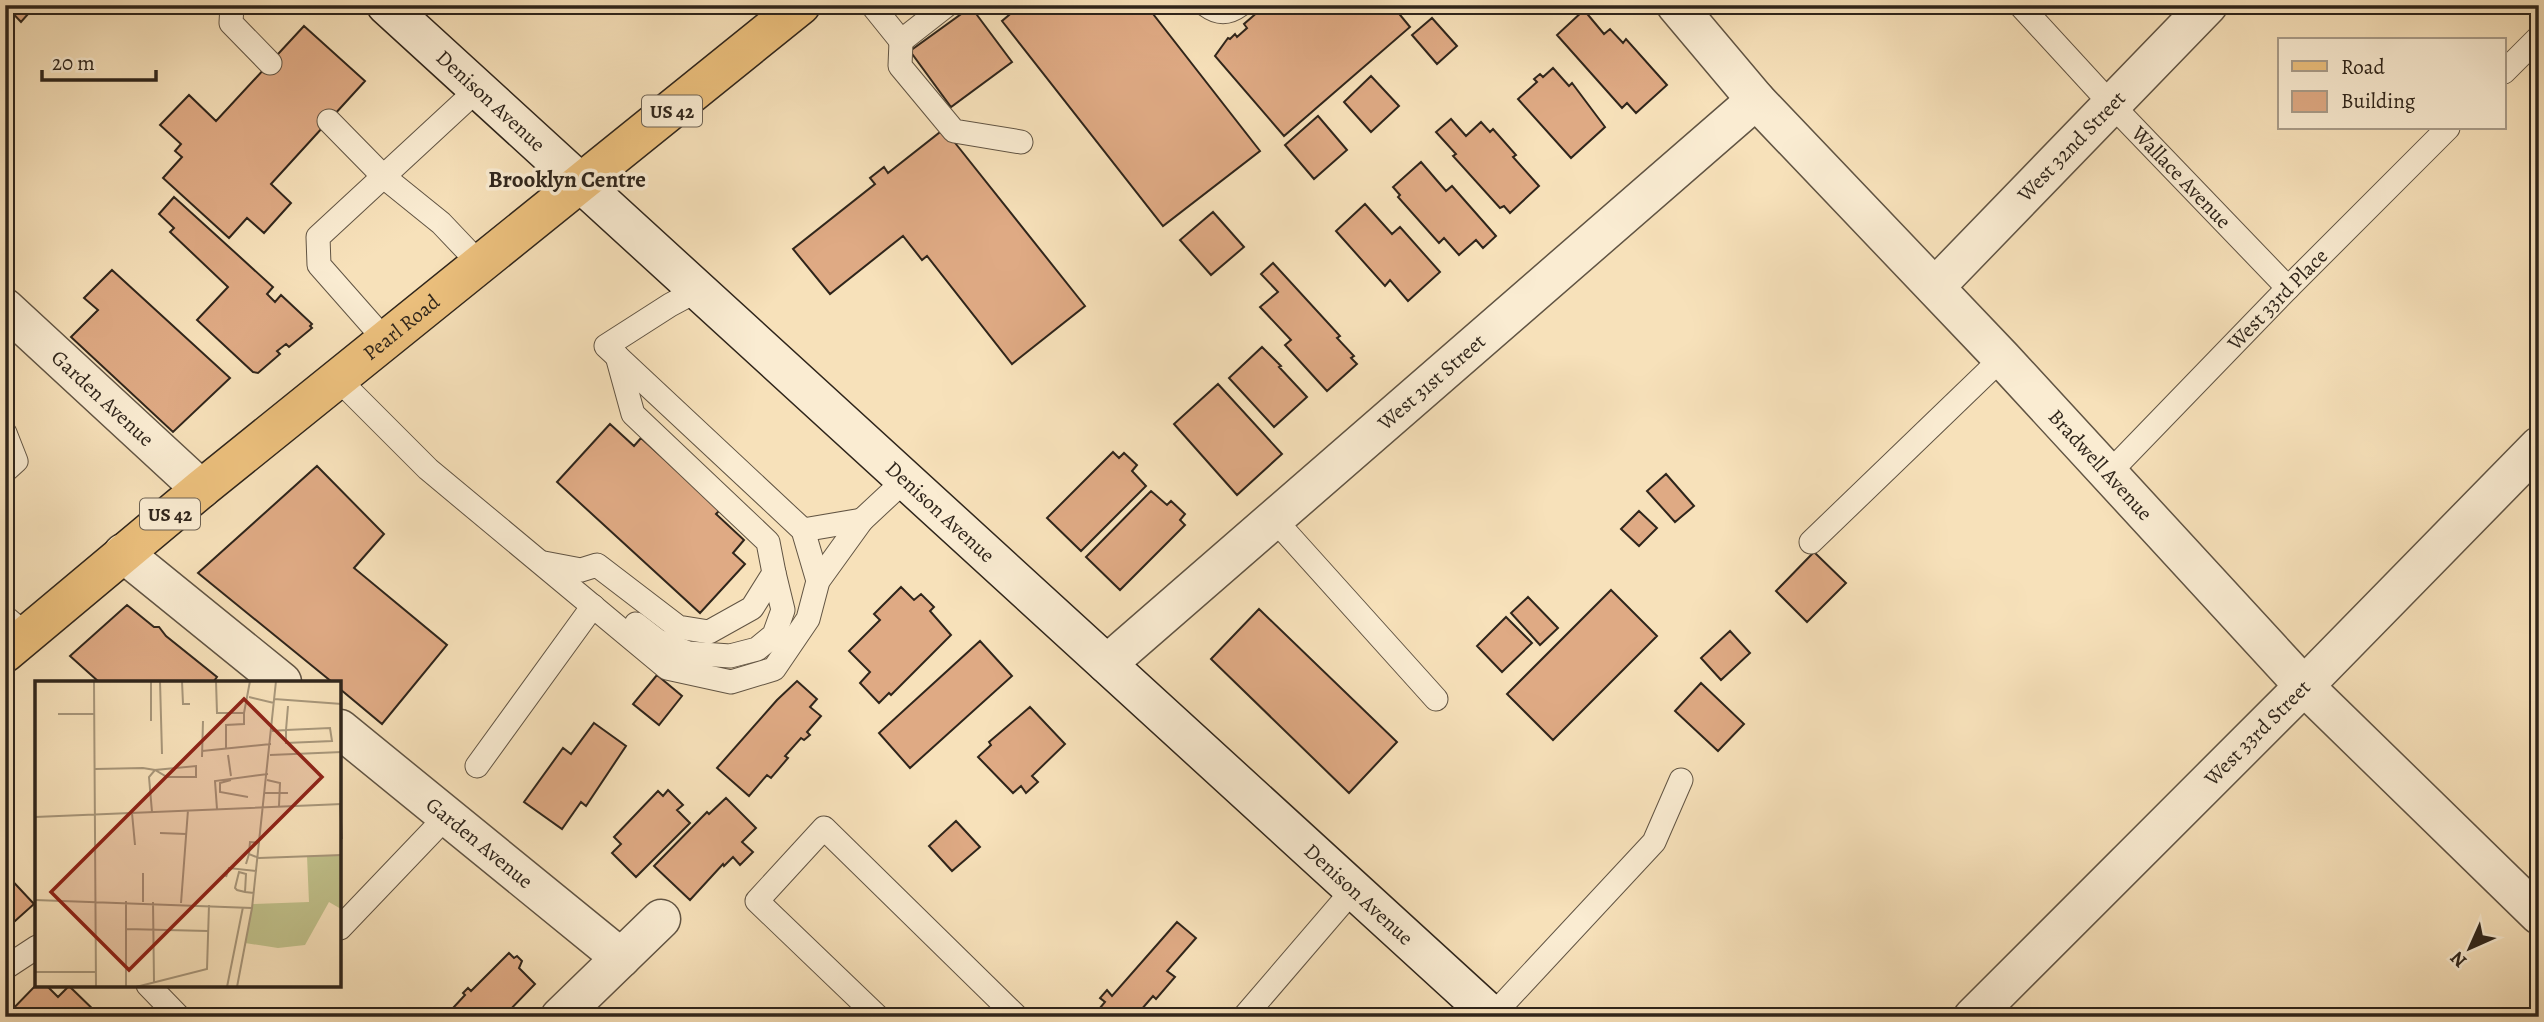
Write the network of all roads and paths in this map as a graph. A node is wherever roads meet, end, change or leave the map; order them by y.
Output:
1 (232, 5) edge
2 (386, 5) edge
3 (801, 5) edge
4 (872, 5) edge
5 (947, 5) edge
6 (1206, 5) edge
7 (1240, 5) edge
8 (1675, 5) edge
9 (2020, 5) edge
10 (2208, 5) edge
11 (2539, 37) edge
12 (901, 41) junction
13 (270, 63) dead end
14 (2506, 70) edge
15 (478, 89) junction
16 (1756, 100) junction
17 (2111, 104) junction
18 (329, 121) dead end
19 (2446, 130) edge
20 (1021, 142) dead end
21 (384, 177) junction
22 (582, 183) junction
23 (480, 264) junction
24 (1935, 287) junction
25 (2288, 288) junction
26 (698, 290) junction
27 (5, 308) edge
28 (386, 341) junction
29 (612, 351) junction
30 (2002, 358) junction
31 (338, 379) junction
32 (5, 433) edge
33 (2539, 446) edge
34 (5, 471) edge
35 (2109, 473) junction
36 (905, 480) junction
37 (201, 489) junction
38 (1275, 519) junction
39 (862, 520) junction
40 (803, 530) junction
41 (1811, 542) dead end
42 (123, 553) junction
43 (541, 563) junction
44 (581, 570) junction
45 (774, 573) junction
46 (818, 581) junction
47 (593, 606) junction
48 (12, 635) edge
49 (1107, 664) junction
50 (281, 681) edge
51 (2304, 686) junction
52 (1436, 699) dead end
53 (341, 730) edge
54 (477, 766) dead end
55 (1682, 780) dead end
56 (447, 816) junction
57 (1353, 890) junction
58 (2539, 915) edge
59 (661, 919) dead end
60 (341, 927) edge
61 (35, 948) edge
62 (621, 958) junction
63 (5, 968) edge
64 (150, 987) edge
65 (1493, 1016) edge
66 (179, 1017) edge
67 (560, 1017) edge
68 (878, 1017) edge
69 (1017, 1017) edge
70 (1244, 1017) edge
71 (1973, 1017) edge

1 - 13 lane
2 - 15 street, Denison Avenue
3 - 22 main road, Pearl Road / US 42
4 - 12 lane
5 - 12 lane
6 - 7 lane
8 - 16 street, Bradwell Avenue
9 - 17 lane, Wallace Avenue
10 - 17 street, West 32nd Street
11 - 14 lane
12 - 20 lane
15 - 21 lane
15 - 22 street, Denison Avenue
16 - 24 street, Bradwell Avenue
16 - 38 street, West 31st Street
17 - 24 street, West 32nd Street
17 - 25 lane, Wallace Avenue
18 - 21 lane
19 - 25 lane, West 33rd Place
21 - 23 lane
21 - 28 lane
22 - 23 main road, Pearl Road / US 42
22 - 26 street, Denison Avenue
23 - 28 main road, Pearl Road / US 42
24 - 30 street, Bradwell Avenue
25 - 35 lane, West 33rd Place
26 - 29 lane
26 - 36 street, Denison Avenue
27 - 37 street, Garden Avenue
28 - 31 main road, Pearl Road / US 42
29 - 40 lane
29 - 45 lane
30 - 35 street, Bradwell Avenue
30 - 41 lane
31 - 37 main road, Pearl Road / US 42
31 - 43 lane
32 - 34 lane
33 - 51 street, West 33rd Street
35 - 51 street, Bradwell Avenue
36 - 39 lane
36 - 49 street, Denison Avenue
37 - 42 main road, Pearl Road / US 42
38 - 49 street, West 31st Street
38 - 52 lane
39 - 40 lane
39 - 46 lane
40 - 46 lane
42 - 48 main road, Pearl Road / US 42
42 - 50 street
43 - 44 lane
43 - 47 lane
44 - 45 lane
44 - 45 lane
46 - 47 lane
47 - 54 lane
49 - 57 street, Denison Avenue
51 - 58 street, Bradwell Avenue
51 - 71 street, West 33rd Street
53 - 56 street, Garden Avenue
55 - 65 lane
56 - 60 lane
56 - 62 street, Garden Avenue
57 - 65 street, Denison Avenue
57 - 70 lane
59 - 62 street
61 - 63 lane
62 - 67 street
64 - 66 lane
68 - 69 lane

